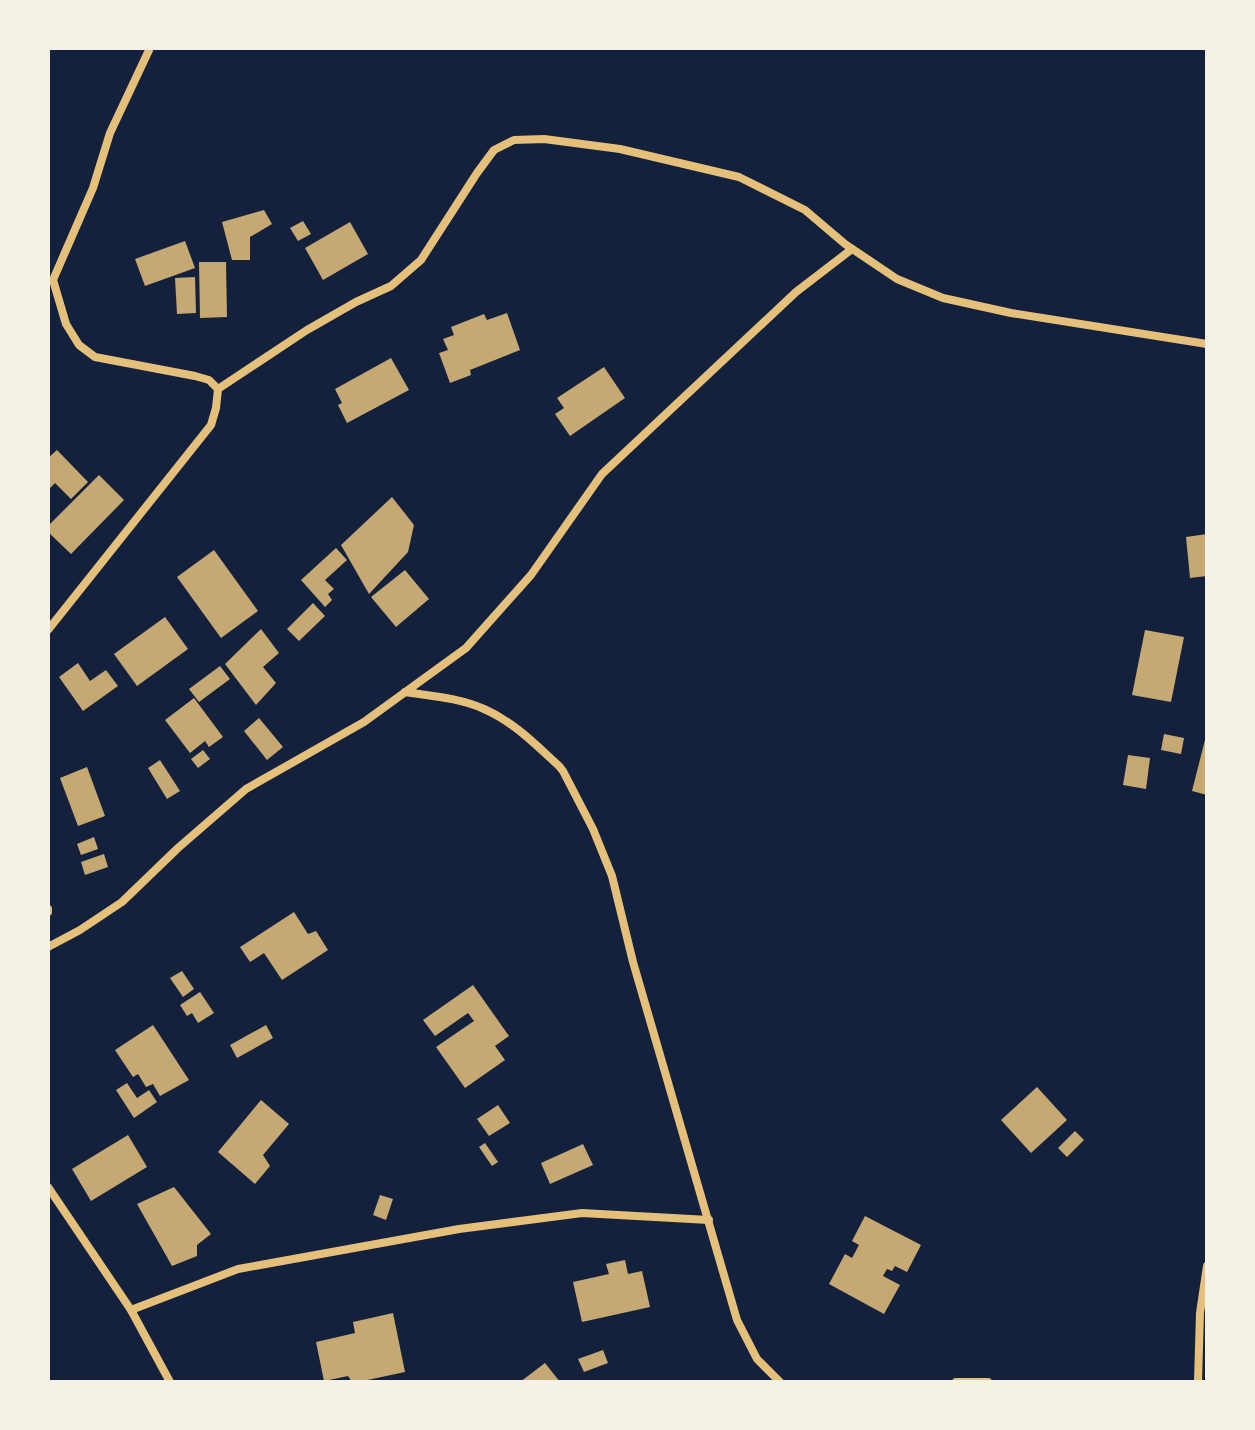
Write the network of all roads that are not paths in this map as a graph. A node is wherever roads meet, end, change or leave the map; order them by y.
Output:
1 (150, 48) edge
2 (852, 249) junction
3 (51, 283) edge
4 (1207, 344) edge
5 (218, 389) junction
6 (48, 630) edge
7 (405, 692) junction
8 (48, 947) edge
9 (48, 1187) edge
10 (709, 1220) junction
11 (1207, 1266) edge
12 (131, 1310) junction
13 (170, 1382) edge
14 (780, 1382) edge
15 (956, 1382) edge
16 (988, 1382) edge
17 (1198, 1382) edge

1 - 3 street
2 - 4 street
2 - 5 street
2 - 7 street
3 - 5 street
5 - 6 street
7 - 8 street
7 - 10 street
9 - 12 street
10 - 12 street
10 - 14 street
11 - 17 street
12 - 13 street
15 - 16 street

